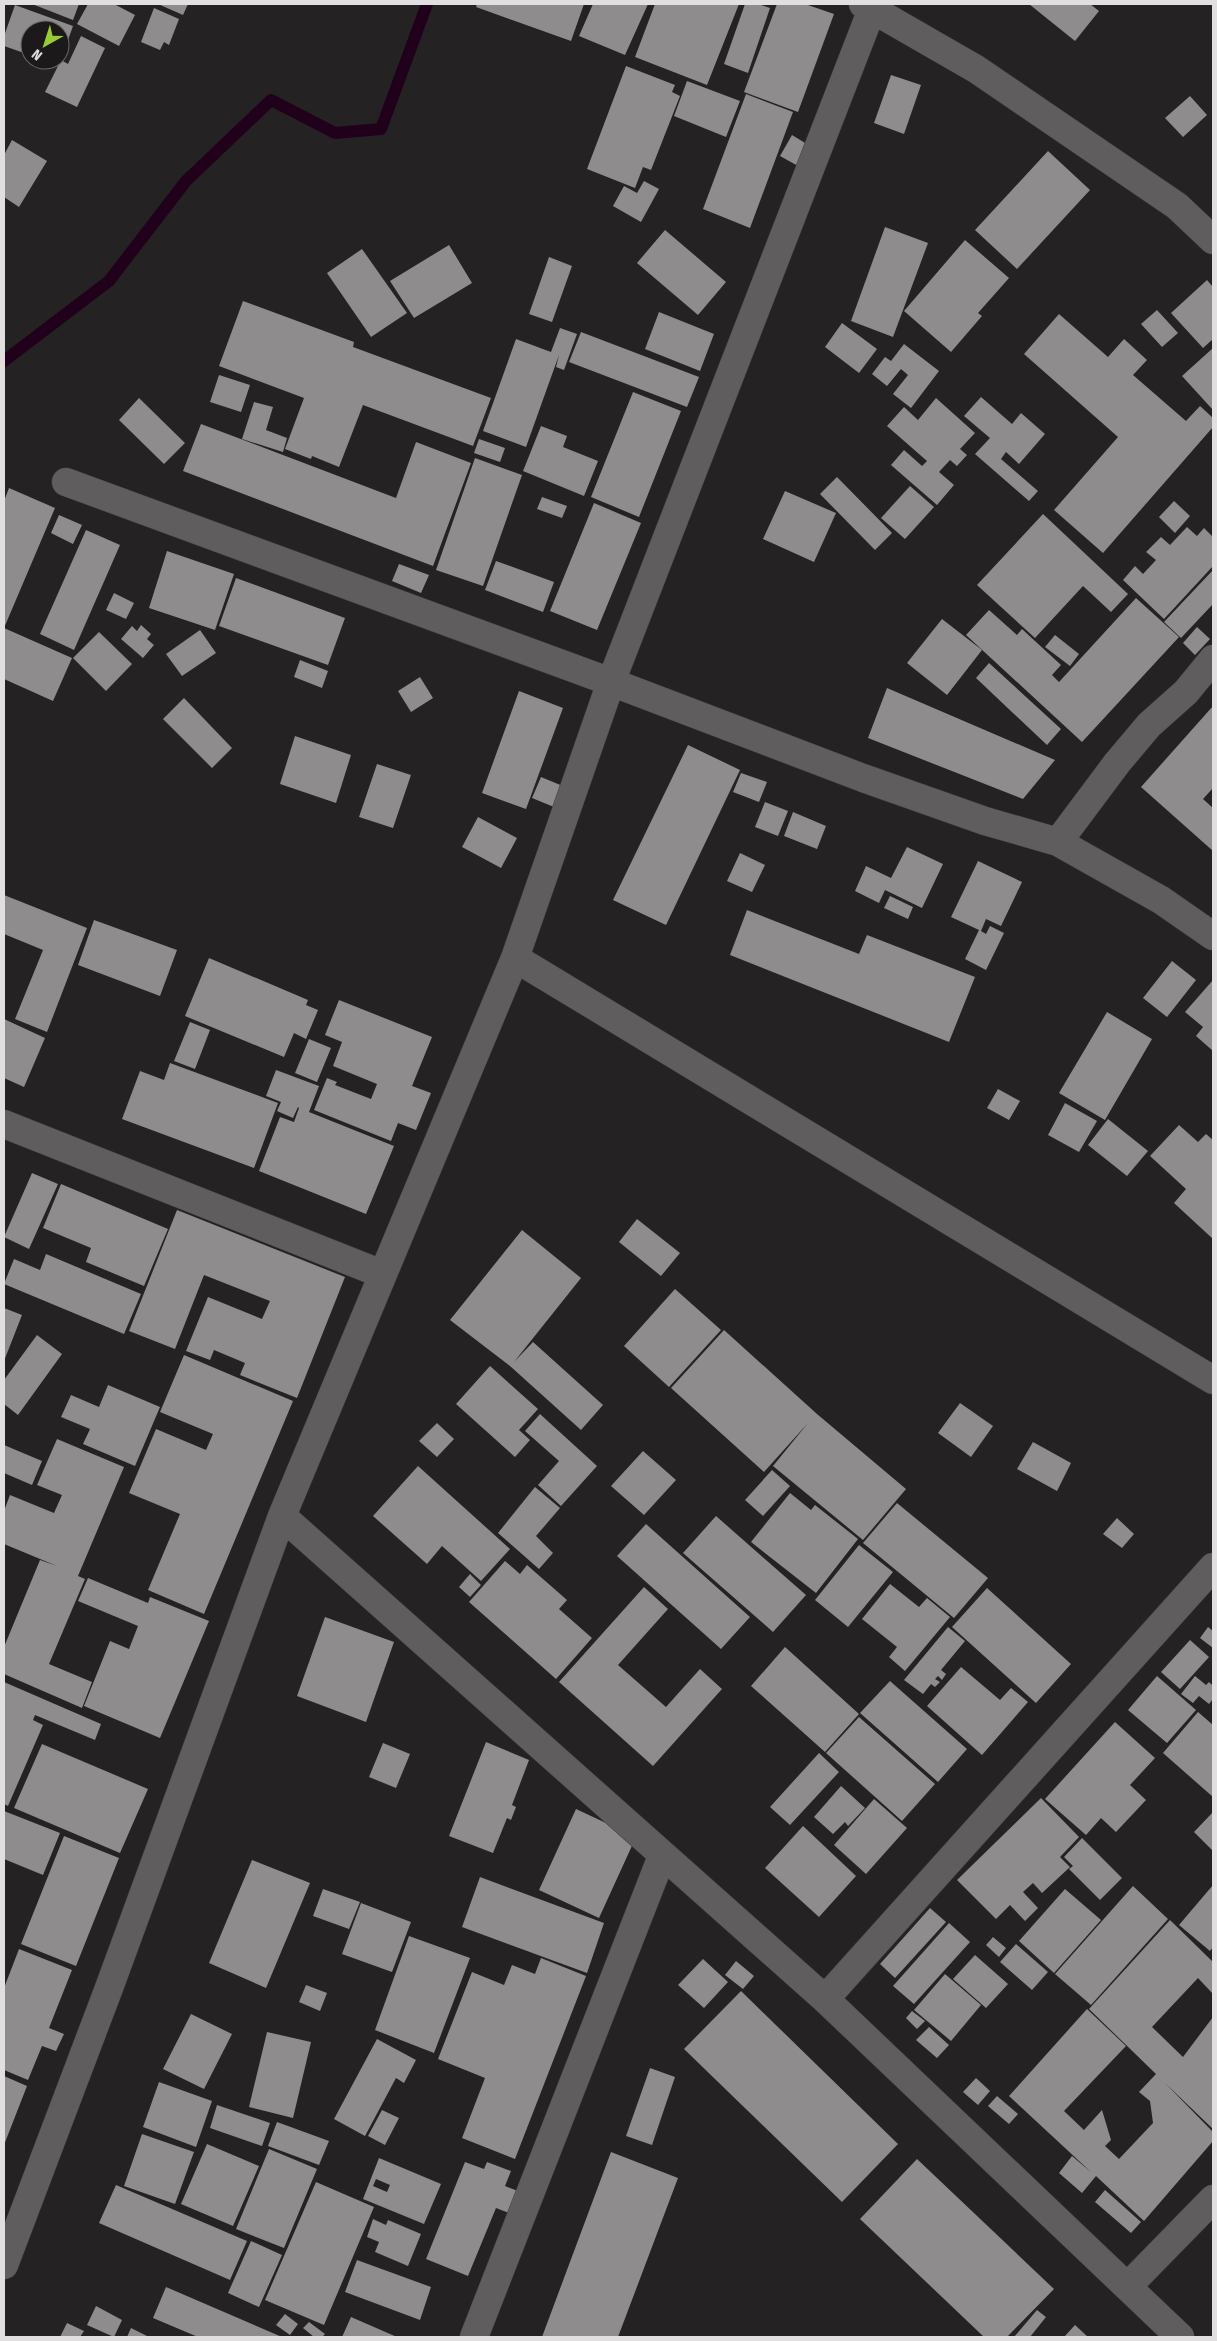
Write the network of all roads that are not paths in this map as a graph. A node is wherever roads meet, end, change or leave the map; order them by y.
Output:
1 (870, 5) edge
2 (1213, 240) edge
3 (66, 482) dead end
4 (1213, 659) edge
5 (612, 682) junction
6 (1058, 842) junction
7 (1213, 936) edge
8 (516, 958) junction
9 (4, 1124) edge
10 (382, 1274) junction
11 (1213, 1380) edge
12 (282, 1516) junction
13 (1213, 1567) edge
14 (662, 1856) junction
15 (825, 1999) junction
16 (1213, 2199) edge
17 (4, 2265) edge
18 (1128, 2286) junction
19 (474, 2337) edge
20 (1180, 2337) edge

1 - 2 street
1 - 5 street
3 - 5 street
4 - 6 street
5 - 6 street
5 - 8 street
6 - 7 street
8 - 10 street
8 - 11 street
9 - 10 street
10 - 12 street
12 - 14 street
12 - 17 street
13 - 15 street
14 - 15 street
14 - 19 street
15 - 18 street
16 - 18 street
18 - 20 street

